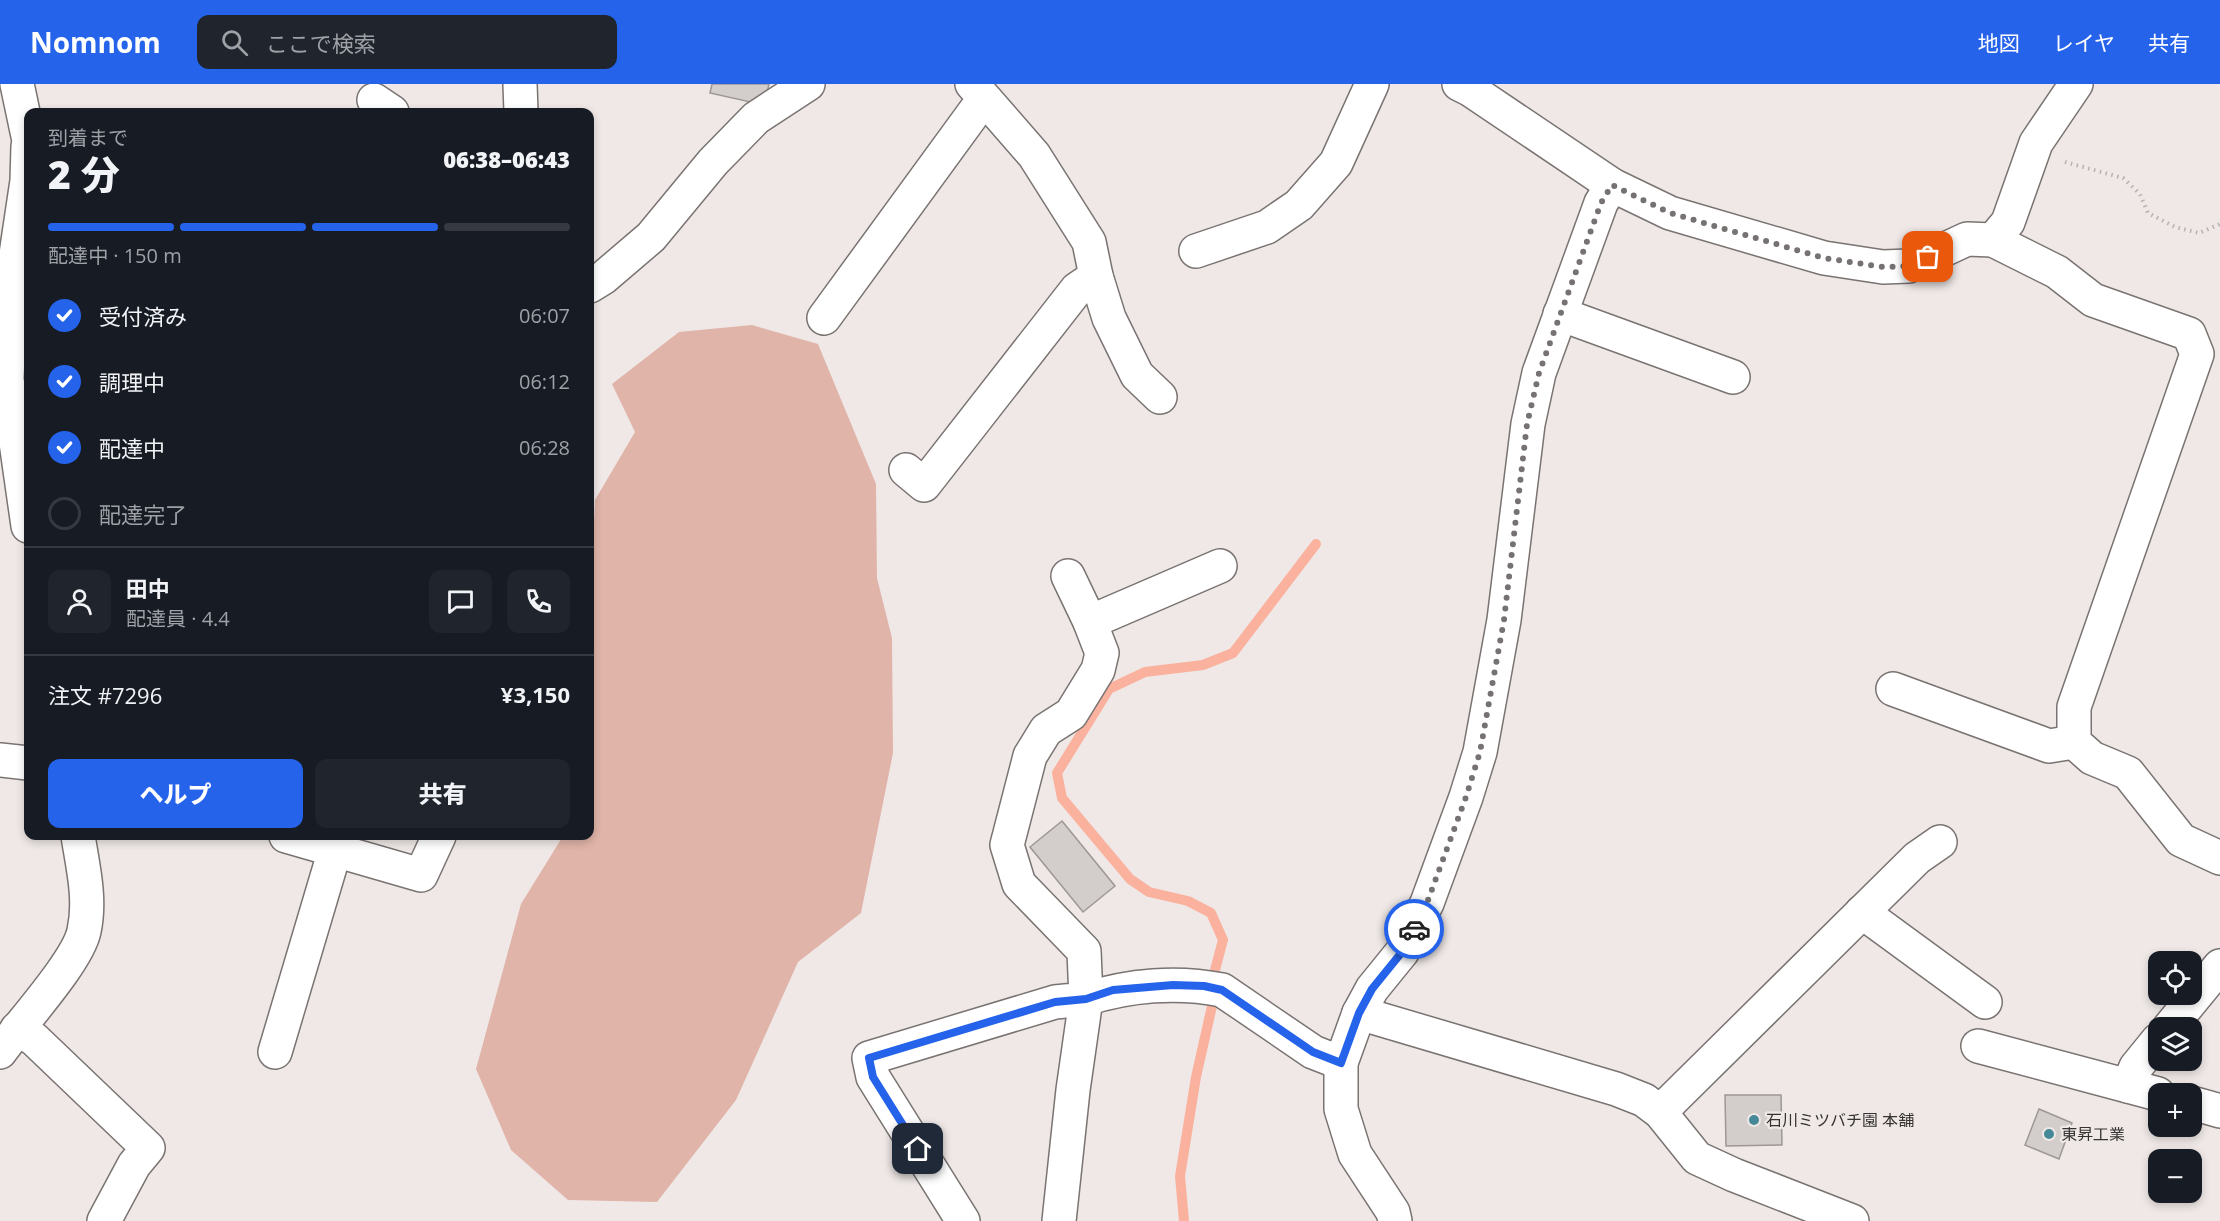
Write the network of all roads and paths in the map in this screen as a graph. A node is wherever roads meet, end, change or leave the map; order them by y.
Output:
1 (18, 84) edge
2 (520, 84) edge
3 (808, 84) edge
4 (1372, 84) edge
5 (2076, 84) edge
6 (1468, 86) edge
7 (980, 94) edge
8 (521, 108) edge
9 (24, 115) edge
10 (2032, 153) junction
11 (24, 155) edge
12 (13, 180) edge
13 (1612, 185) junction
14 (2220, 224) edge
15 (1993, 240) junction
16 (1196, 251) dead end
17 (1096, 276) junction
18 (594, 284) edge
19 (20, 288) edge
20 (1560, 314) junction
21 (824, 318) dead end
22 (1733, 378) dead end
23 (18, 380) edge
24 (1160, 397) dead end
25 (24, 468) edge
26 (906, 470) dead end
27 (1220, 566) dead end
28 (1068, 576) dead end
29 (1090, 622) junction
30 (1893, 689) dead end
31 (2074, 742) junction
32 (0, 760) edge
33 (24, 763) edge
34 (79, 840) edge
35 (300, 840) edge
36 (437, 840) edge
37 (1940, 842) dead end
38 (335, 850) junction
39 (2220, 858) edge
40 (1862, 912) junction
41 (2220, 966) edge
42 (1086, 999) junction
43 (1984, 1002) dead end
44 (1359, 1013) junction
45 (2178, 1017) edge
46 (8, 1040) edge
47 (1978, 1046) dead end
48 (275, 1052) dead end
49 (2148, 1052) edge
50 (1341, 1063) junction
51 (2143, 1090) edge
52 (2202, 1106) edge
53 (2220, 1111) edge
54 (1660, 1112) junction
55 (104, 1221) edge
56 (963, 1221) edge
57 (1059, 1221) edge
58 (1395, 1221) edge
59 (1852, 1221) edge

1 - 9 street
2 - 8 street
3 - 18 street
4 - 16 street
5 - 10 street
6 - 13 street
7 - 17 street
7 - 21 street
10 - 14 path
10 - 15 street
11 - 12 street
12 - 19 street
13 - 15 street
13 - 20 street
15 - 31 street
17 - 24 street
17 - 26 street
19 - 23 street
20 - 22 street
20 - 44 street
23 - 25 street
27 - 29 street
28 - 29 street
29 - 42 street
30 - 31 street
31 - 39 street
32 - 33 street
34 - 46 street
35 - 38 street
36 - 38 street
37 - 40 street
38 - 48 street
40 - 43 street
40 - 54 street
41 - 45 street
42 - 50 street
42 - 56 street
42 - 57 street
44 - 50 street
44 - 54 street
46 - 55 street
47 - 51 street
49 - 51 street
50 - 58 street
52 - 53 street
54 - 59 street

